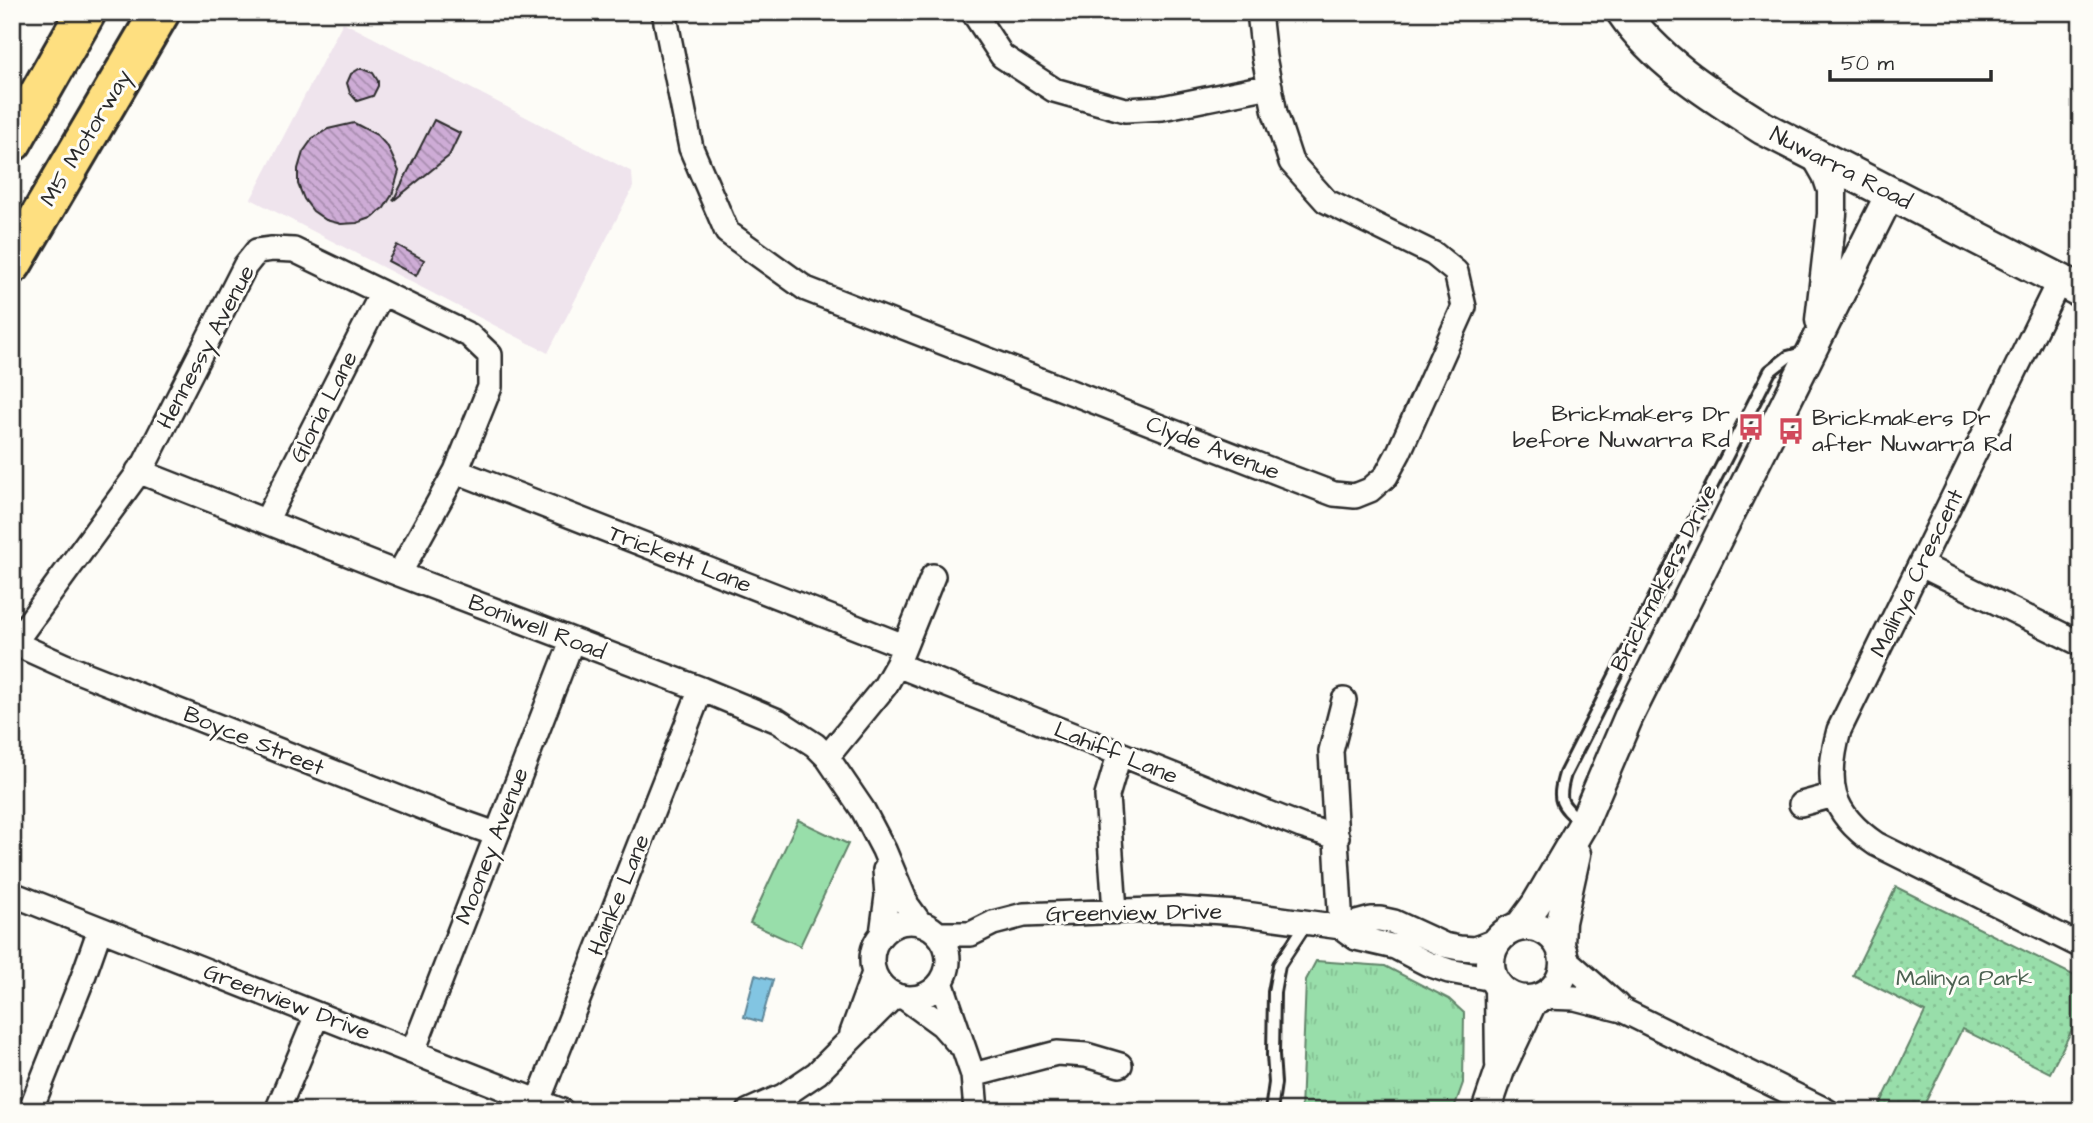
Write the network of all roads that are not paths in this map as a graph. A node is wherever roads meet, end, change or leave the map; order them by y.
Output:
1 (86, 12) edge
2 (160, 12) edge
3 (664, 12) edge
4 (973, 12) edge
5 (1259, 12) edge
6 (1623, 12) edge
7 (1270, 86) junction
8 (12, 142) edge
9 (1815, 154) junction
10 (1891, 192) junction
11 (12, 264) edge
12 (2070, 286) edge
13 (382, 293) junction
14 (1815, 343) junction
15 (138, 471) junction
16 (456, 471) junction
17 (266, 521) junction
18 (1921, 565) junction
19 (400, 574) junction
20 (933, 576) dead end
21 (572, 641) junction
22 (2081, 643) edge
23 (13, 645) edge
24 (901, 656) junction
25 (701, 689) junction
26 (1344, 700) dead end
27 (1119, 755) junction
28 (827, 757) junction
29 (1834, 795) junction
30 (1801, 804) dead end
31 (1583, 824) junction
32 (496, 834) junction
33 (1337, 836) junction
34 (884, 850) junction
35 (12, 894) edge
36 (1115, 911) junction
37 (1306, 923) junction
38 (1341, 927) junction
39 (929, 928) junction
40 (100, 929) junction
41 (1508, 933) junction
42 (882, 934) junction
43 (971, 934) junction
44 (2081, 946) edge
45 (1562, 952) junction
46 (944, 972) junction
47 (874, 973) junction
48 (1496, 984) junction
49 (900, 997) junction
50 (1538, 998) junction
51 (1622, 1010) junction
52 (317, 1015) junction
53 (850, 1039) junction
54 (963, 1048) junction
55 (413, 1051) junction
56 (1120, 1065) dead end
57 (1500, 1070) junction
58 (973, 1075) junction
59 (1800, 1105) edge
60 (536, 1106) edge
61 (30, 1111) edge
62 (277, 1111) edge
63 (562, 1111) edge
64 (749, 1111) edge
65 (976, 1111) edge
66 (1271, 1111) edge
67 (1486, 1111) edge
68 (1827, 1111) edge

1 - 8 highway
2 - 11 highway, M5 Motorway
3 - 7 street, Clyde Avenue
4 - 7 street
5 - 7 street, Clyde Avenue
6 - 9 main road, Nuwarra Road
9 - 10 main road, Nuwarra Road
9 - 14 street
10 - 12 main road, Nuwarra Road
10 - 14 street, Brickmakers Drive
12 - 18 street, Malinya Crescent
13 - 15 street, Hennessy Avenue
13 - 16 street, Hennessy Avenue
13 - 17 street, Gloria Lane
14 - 31 street, Brickmakers Drive
15 - 17 street, Boniwell Road
15 - 23 street, Hennessy Avenue
16 - 19 street, Hennessy Avenue
16 - 24 street, Trickett Lane
17 - 19 street, Boniwell Road
18 - 22 street
18 - 29 street, Malinya Crescent
19 - 21 street, Boniwell Road
20 - 24 street
21 - 25 street, Boniwell Road
21 - 32 street, Mooney Avenue
23 - 32 street, Boyce Street
24 - 27 street, Lahiff Lane
24 - 28 street
25 - 28 street, Boniwell Road
25 - 60 street, Hainke Lane
26 - 33 street
27 - 33 street, Lahiff Lane
27 - 36 street
28 - 34 street, Boniwell Road
29 - 30 street
29 - 44 street, Malinya Crescent
31 - 41 street, Brickmakers Drive
31 - 45 street, Brickmakers Drive
32 - 55 street, Mooney Avenue
33 - 38 street
34 - 39 street, Boniwell Road
34 - 42 street, Boniwell Road
35 - 40 street, Greenview Drive
36 - 37 street, Greenview Drive
36 - 43 street, Greenview Drive
37 - 38 street, Greenview Drive
37 - 66 lane
38 - 41 street, Greenview Drive
38 - 48 street, Greenview Drive
39 - 42 street
39 - 43 street, Greenview Drive
39 - 46 street
40 - 52 street, Greenview Drive
40 - 61 street
41 - 45 street
41 - 48 street
42 - 47 street
43 - 46 street, Greenview Drive
45 - 50 street
45 - 51 street
46 - 49 street
46 - 54 street
47 - 49 street
47 - 53 street
48 - 50 street
48 - 57 street
49 - 53 street
49 - 54 street
50 - 51 street
50 - 57 street
51 - 59 street
52 - 55 street, Greenview Drive
52 - 62 street
53 - 64 street
54 - 58 street
55 - 60 street, Greenview Drive
56 - 58 street
57 - 67 street
58 - 65 street
59 - 68 street
60 - 63 street, Greenview Drive

